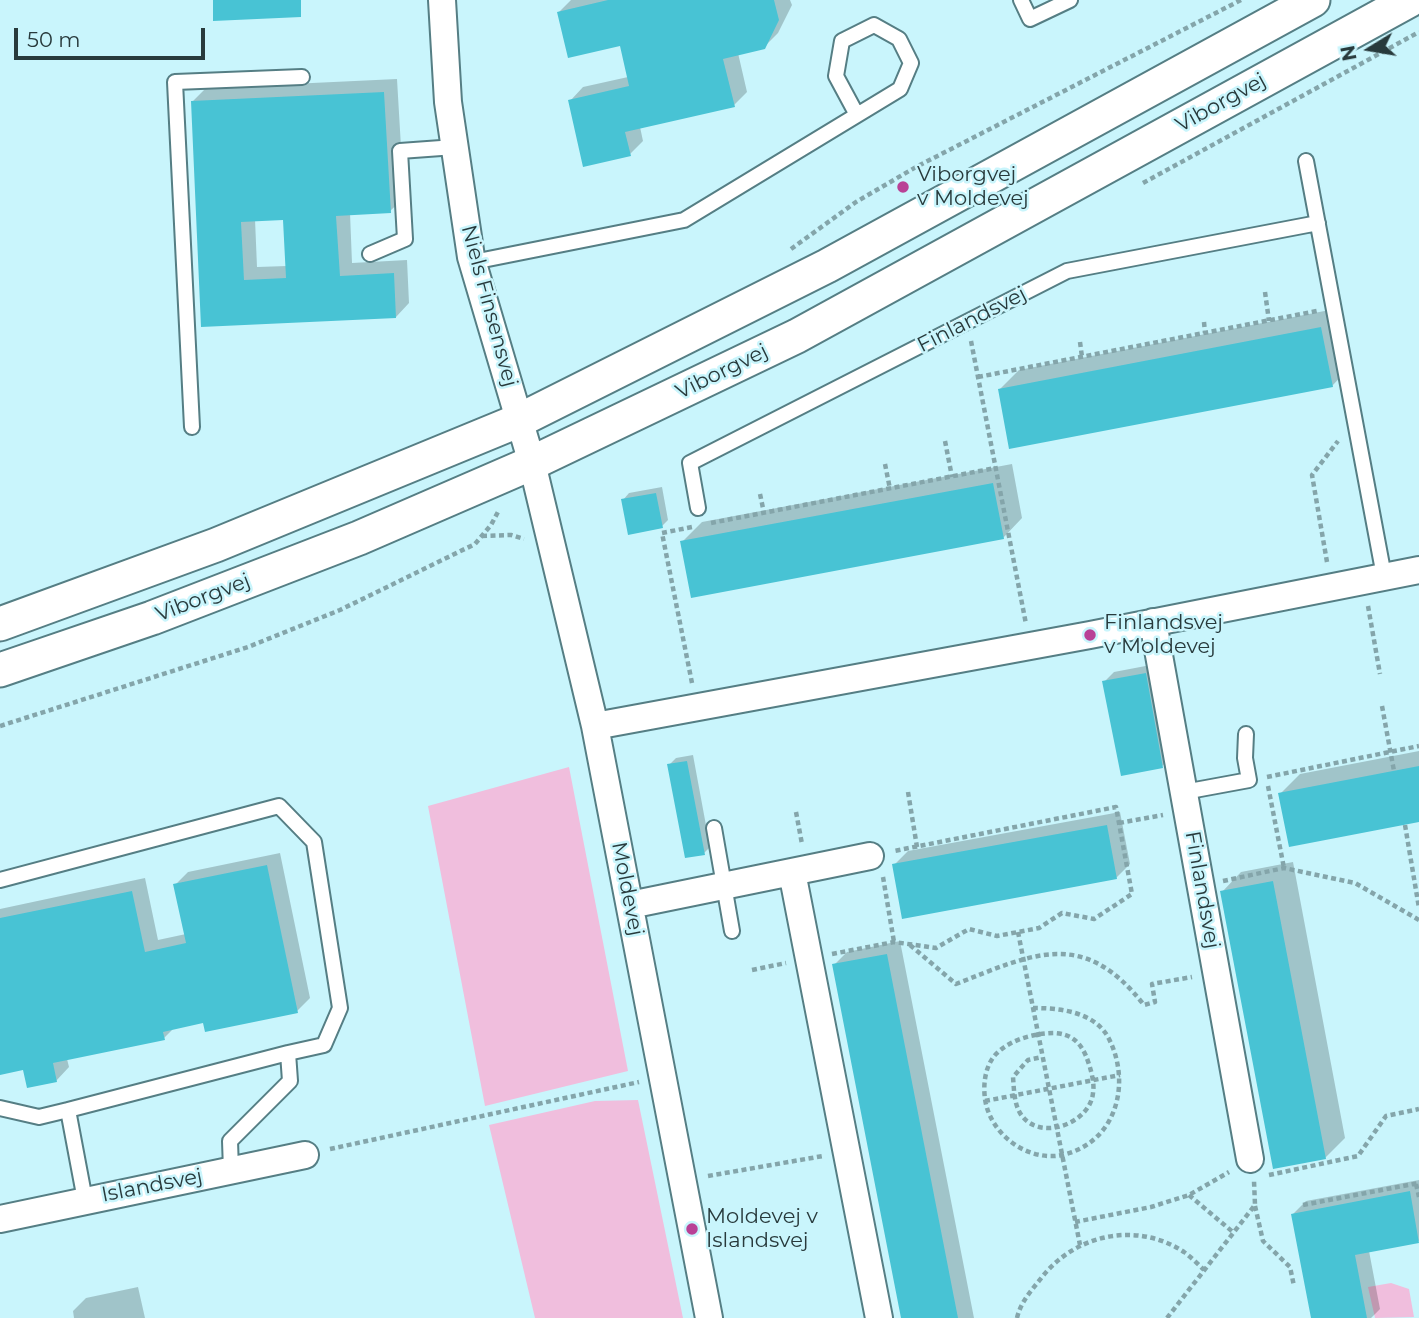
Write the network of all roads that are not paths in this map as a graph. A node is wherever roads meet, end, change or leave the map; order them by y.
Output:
1 (442, 0) edge
2 (1021, 0) edge
3 (1070, 0) edge
4 (1313, 0) edge
5 (1410, 0) edge
6 (302, 77) dead end
7 (857, 114) junction
8 (455, 147) junction
9 (1306, 161) dead end
10 (1318, 223) junction
11 (370, 254) dead end
12 (473, 261) junction
13 (520, 420) junction
14 (191, 428) dead end
15 (532, 463) junction
16 (698, 508) dead end
17 (1419, 569) edge
18 (1374, 578) junction
19 (1153, 622) junction
20 (0, 624) edge
21 (0, 670) edge
22 (595, 726) junction
23 (1246, 734) dead end
24 (1184, 792) junction
25 (714, 828) dead end
26 (875, 855) road end
27 (799, 871) junction
28 (0, 880) edge
29 (724, 886) junction
30 (630, 905) junction
31 (732, 931) dead end
32 (288, 1054) junction
33 (0, 1108) edge
34 (68, 1111) junction
35 (305, 1155) road end
36 (1252, 1169) road end
37 (231, 1171) junction
38 (85, 1200) junction
39 (0, 1219) edge
40 (709, 1318) edge
41 (879, 1318) edge

1 - 8 street, Niels Finsensvej
2 - 3 lane
4 - 13 street
5 - 15 street, Viborgvej
6 - 14 lane
7 - 7 lane
7 - 12 lane
8 - 11 lane
8 - 12 street, Niels Finsensvej
9 - 10 lane
10 - 16 lane, Finlandsvej
10 - 18 lane
12 - 13 street, Niels Finsensvej
13 - 15 street, Niels Finsensvej
13 - 20 street
15 - 21 street, Viborgvej
15 - 22 street, Moldevej
17 - 18 street
18 - 19 street
19 - 22 street
19 - 24 street, Finlandsvej
22 - 30 street, Moldevej
23 - 24 lane
24 - 36 street, Finlandsvej
25 - 29 lane
26 - 27 street
27 - 29 street
27 - 41 street
28 - 32 lane
29 - 30 street
29 - 31 lane
30 - 40 street, Moldevej
32 - 34 lane
32 - 37 lane
33 - 34 lane
34 - 38 lane
35 - 37 street, Islandsvej
37 - 38 street, Islandsvej
38 - 39 street, Islandsvej

